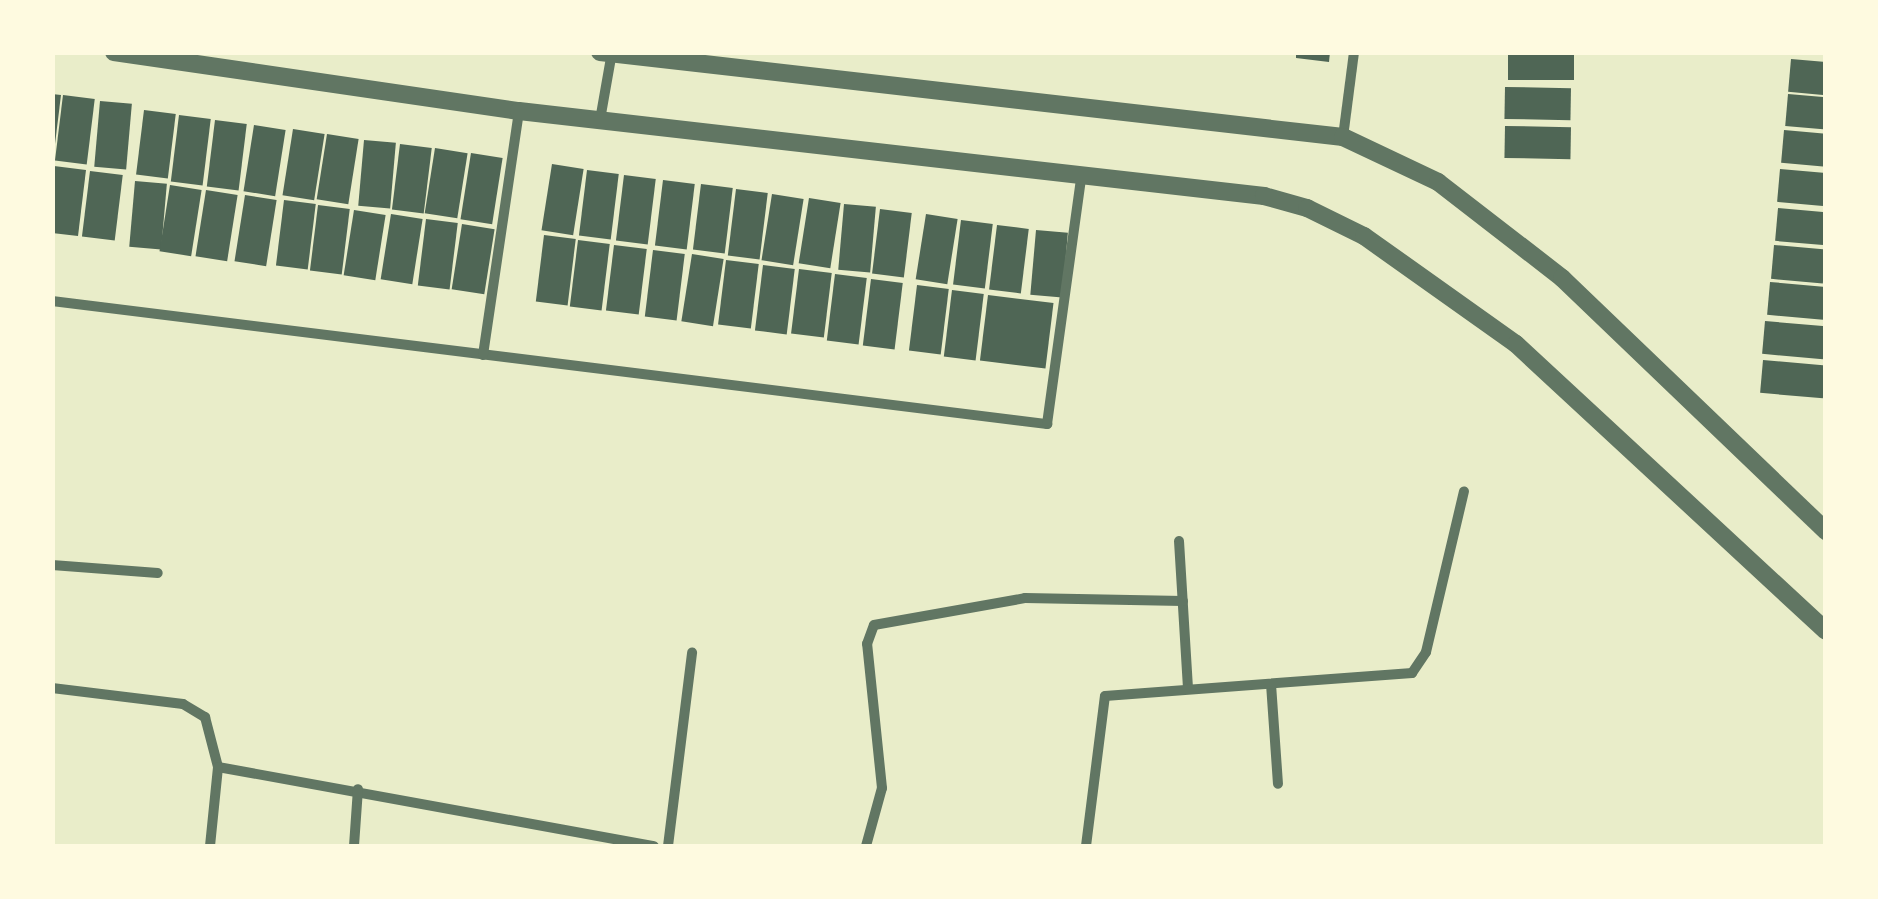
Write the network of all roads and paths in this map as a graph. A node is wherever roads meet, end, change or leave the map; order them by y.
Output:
1 (114, 52) edge
2 (1354, 52) edge
3 (608, 53) edge
4 (518, 110) junction
5 (600, 120) junction
6 (1343, 137) junction
7 (1081, 179) junction
8 (52, 301) edge
9 (483, 355) junction
10 (1464, 491) dead end
11 (1826, 531) edge
12 (1179, 541) dead end
13 (52, 565) edge
14 (158, 572) dead end
15 (1183, 601) junction
16 (1826, 632) edge
17 (692, 652) dead end
18 (1271, 684) junction
19 (1188, 687) junction
20 (52, 688) edge
21 (218, 767) junction
22 (1278, 784) dead end
23 (358, 789) junction
24 (210, 846) edge
25 (354, 846) edge
26 (654, 846) edge
27 (668, 846) edge
28 (866, 846) edge
29 (1086, 846) edge

1 - 4 street
2 - 6 street
3 - 5 street
3 - 6 street
4 - 5 street
4 - 9 street
5 - 7 street
6 - 11 street
7 - 9 street
7 - 16 street
8 - 9 street
10 - 18 street
12 - 15 street
13 - 14 street
15 - 19 street
15 - 28 street
17 - 27 street
18 - 19 street
18 - 22 street
19 - 29 street
20 - 21 street
21 - 23 street
21 - 24 street
23 - 25 street
23 - 26 street

